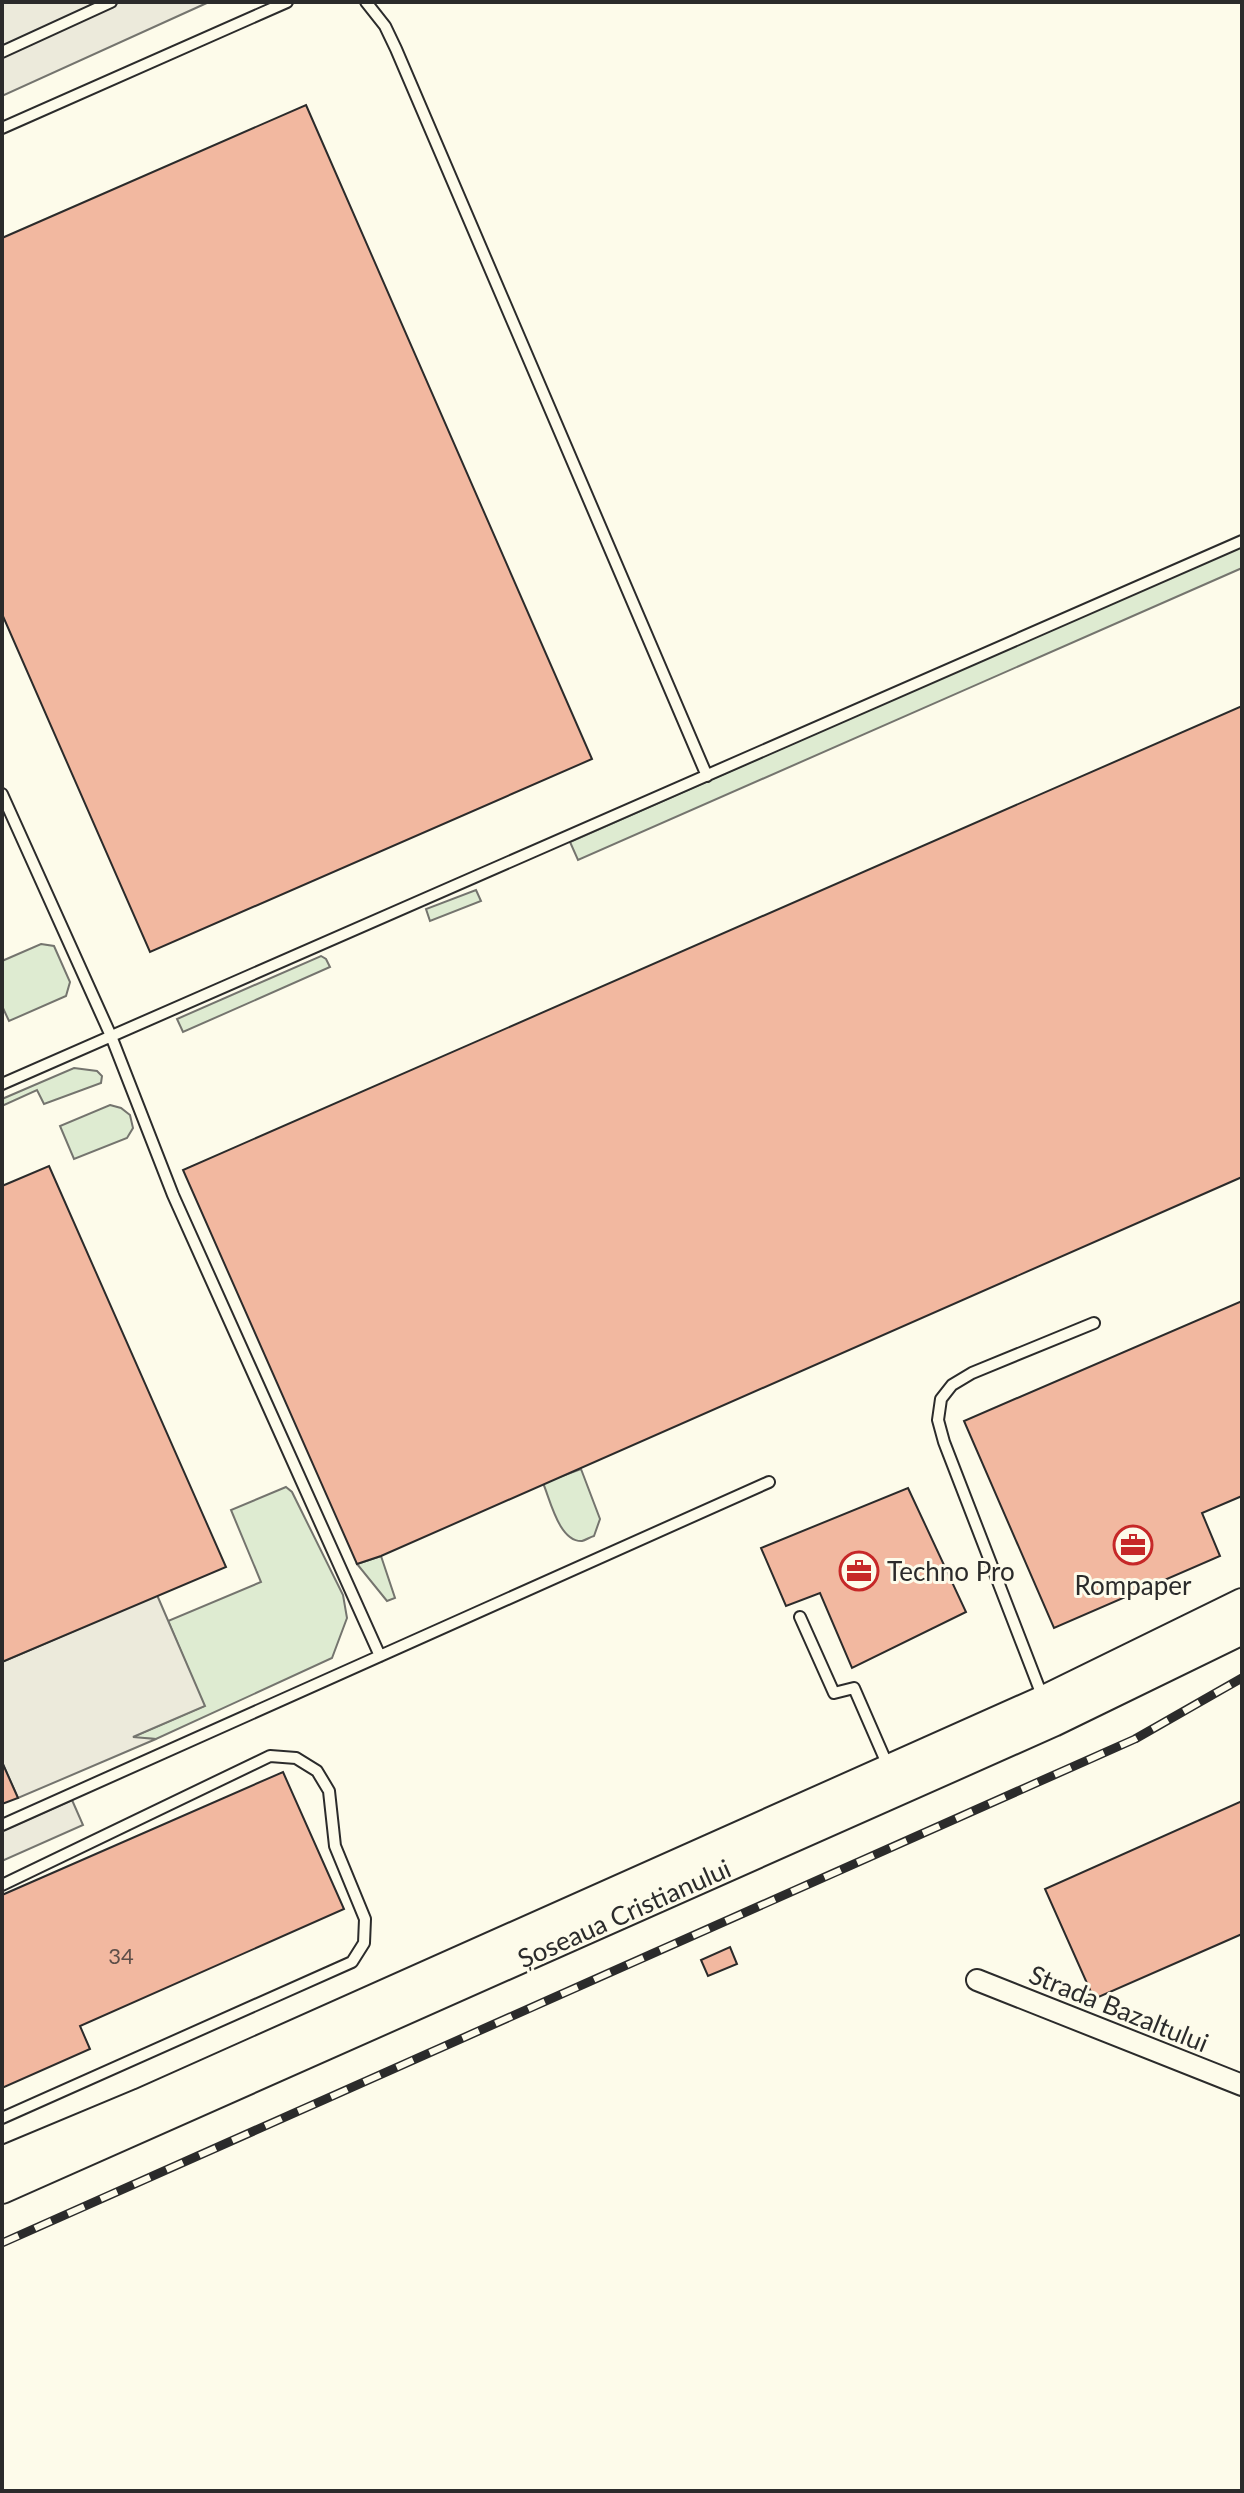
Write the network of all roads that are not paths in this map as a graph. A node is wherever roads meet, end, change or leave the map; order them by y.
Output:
1 (111, 2) edge
2 (287, 2) edge
3 (366, 2) edge
4 (2, 51) edge
5 (2, 128) edge
6 (1242, 541) edge
7 (707, 776) junction
8 (2, 794) edge
9 (111, 1036) junction
10 (2, 1084) edge
11 (1094, 1323) dead end
12 (769, 1482) dead end
13 (1240, 1613) edge
14 (800, 1617) dead end
15 (380, 1656) junction
16 (1044, 1700) junction
17 (889, 1769) junction
18 (2, 1825) edge
19 (2, 1885) edge
20 (977, 1980) dead end
21 (1242, 2085) edge
22 (2, 2118) edge
23 (2, 2161) edge
24 (2, 2189) edge

1 - 4 lane
2 - 5 lane
3 - 7 lane
6 - 7 lane
7 - 9 lane
8 - 9 lane
9 - 10 lane
9 - 15 lane
11 - 16 lane
12 - 15 lane
13 - 16 main road, Șoseaua Cristianului
13 - 24 main road, Șoseaua Cristianului
14 - 17 lane
15 - 18 lane
16 - 17 main road, Șoseaua Cristianului
17 - 23 main road, Șoseaua Cristianului
19 - 22 lane
20 - 21 street, Strada Bazaltului

